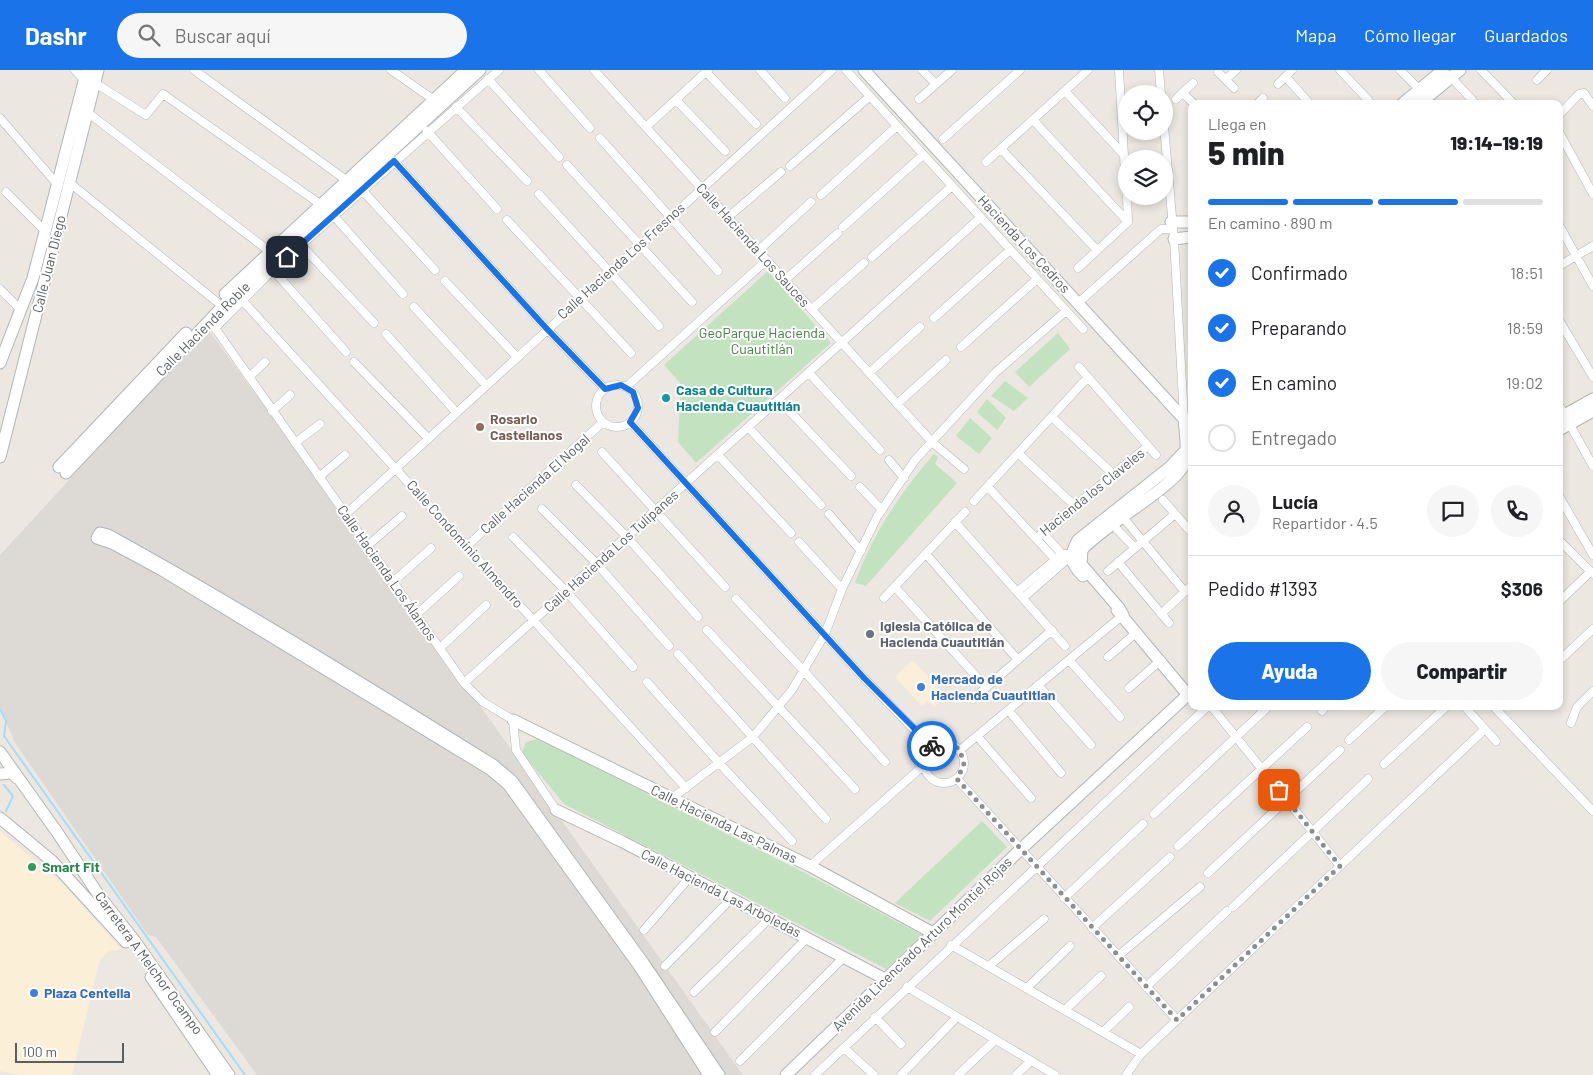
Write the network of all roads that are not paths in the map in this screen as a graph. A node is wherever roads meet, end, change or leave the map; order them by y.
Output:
1 (75, 70) edge
2 (98, 70) edge
3 (194, 70) edge
4 (391, 70) edge
5 (480, 70) edge
6 (498, 70) edge
7 (539, 70) edge
8 (594, 70) edge
9 (760, 70) edge
10 (832, 70) edge
11 (846, 70) edge
12 (864, 70) edge
13 (922, 70) edge
14 (952, 70) edge
15 (1020, 70) edge
16 (1088, 70) edge
17 (1120, 70) edge
18 (1160, 70) edge
19 (1236, 70) edge
20 (1292, 70) edge
21 (1340, 70) edge
22 (1400, 70) edge
23 (1481, 70) edge
24 (464, 71) edge
25 (707, 71) edge
26 (1545, 71) edge
27 (1218, 72) dead end
28 (1449, 72) edge
29 (1286, 77) junction
30 (89, 78) edge
31 (488, 79) junction
32 (1226, 79) junction
33 (1537, 80) dead end
34 (1193, 83) dead end
35 (936, 84) junction
36 (1278, 84) dead end
37 (1161, 85) edge
38 (1234, 88) dead end
39 (1420, 90) junction
40 (1065, 91) junction
41 (1183, 92) junction
42 (869, 97) junction
43 (1520, 97) dead end
44 (785, 98) dead end
45 (1176, 98) dead end
46 (919, 99) dead end
47 (434, 100) junction
48 (676, 100) junction
49 (1190, 100) edge
50 (1306, 100) edge
51 (1368, 100) edge
52 (1407, 100) edge
53 (1423, 100) edge
54 (1473, 100) edge
55 (1510, 100) edge
56 (1517, 100) edge
57 (1593, 106) edge
58 (456, 107) junction
59 (1563, 111) edge
60 (88, 112) junction
61 (0, 118) edge
62 (1033, 120) junction
63 (756, 124) dead end
64 (897, 126) junction
65 (646, 127) junction
66 (590, 128) dead end
67 (427, 132) junction
68 (600, 138) dead end
69 (943, 139) dead end
70 (1563, 139) edge
71 (1165, 140) edge
72 (1001, 149) junction
73 (1119, 150) edge
74 (1124, 150) edge
75 (725, 152) dead end
76 (923, 155) junction
77 (559, 157) dead end
78 (394, 161) junction
79 (986, 162) dead end
80 (567, 166) dead end
81 (790, 166) dead end
82 (781, 172) dead end
83 (346, 180) junction
84 (527, 181) dead end
85 (70, 183) junction
86 (57, 184) junction
87 (952, 186) junction
88 (701, 188) junction
89 (362, 190) junction
90 (6, 192) dead end
91 (539, 194) dead end
92 (1593, 194) edge
93 (821, 195) dead end
94 (811, 202) dead end
95 (320, 204) junction
96 (1127, 205) edge
97 (498, 209) dead end
98 (334, 216) junction
99 (728, 217) junction
100 (981, 217) junction
101 (669, 218) junction
102 (507, 220) dead end
103 (1128, 222) junction
104 (1188, 223) edge
105 (1172, 230) junction
106 (45, 231) junction
107 (1563, 232) edge
108 (1188, 236) edge
109 (301, 245) junction
110 (639, 245) junction
111 (1593, 246) edge
112 (1010, 250) junction
113 (1097, 250) junction
114 (269, 251) junction
115 (758, 251) junction
116 (1576, 256) junction
117 (872, 258) dead end
118 (767, 260) junction
119 (864, 263) dead end
120 (1563, 264) edge
121 (1078, 268) dead end
122 (273, 270) junction
123 (435, 270) dead end
124 (718, 271) dead end
125 (610, 272) junction
126 (1037, 279) junction
127 (785, 280) junction
128 (445, 281) dead end
129 (1593, 286) edge
130 (0, 289) edge
131 (403, 294) dead end
132 (581, 298) junction
133 (242, 300) junction
134 (217, 302) junction
135 (692, 302) dead end
136 (1078, 303) junction
137 (414, 307) dead end
138 (20, 309) junction
139 (812, 310) junction
140 (1066, 311) junction
141 (934, 318) dead end
142 (14, 322) junction
143 (374, 323) dead end
144 (659, 326) dead end
145 (33, 327) junction
146 (920, 327) dead end
147 (1563, 327) edge
148 (215, 328) joint
149 (547, 329) junction
150 (1082, 329) dead end
151 (386, 334) dead end
152 (10, 335) junction
153 (29, 343) junction
154 (843, 344) junction
155 (961, 347) dead end
156 (346, 352) dead end
157 (631, 353) dead end
158 (516, 356) junction
159 (946, 360) dead end
160 (266, 362) dead end
161 (354, 362) dead end
162 (0, 363) edge
163 (1079, 367) dead end
164 (809, 373) junction
165 (870, 373) junction
166 (1088, 377) junction
167 (1593, 377) edge
168 (249, 378) junction
169 (486, 385) junction
170 (626, 387) junction
171 (605, 389) junction
172 (290, 395) dead end
173 (1593, 399) edge
174 (779, 400) junction
175 (897, 404) junction
176 (272, 411) junction
177 (1593, 411) edge
178 (456, 412) junction
179 (1563, 415) edge
180 (1052, 417) junction
181 (1184, 419) junction
182 (603, 422) junction
183 (630, 422) junction
184 (320, 424) dead end
185 (748, 427) junction
186 (428, 438) junction
187 (932, 442) junction
188 (295, 443) junction
189 (1148, 446) junction
190 (880, 450) dead end
191 (602, 452) dead end
192 (1019, 454) junction
193 (345, 455) dead end
194 (718, 455) junction
195 (1156, 455) dead end
196 (0, 457) edge
197 (889, 460) dead end
198 (1593, 466) edge
199 (396, 467) junction
200 (964, 469) dead end
201 (1113, 474) junction
202 (851, 476) dead end
203 (319, 477) junction
204 (904, 478) junction
205 (576, 484) dead end
206 (686, 484) junction
207 (860, 487) dead end
208 (988, 487) junction
209 (1163, 500) dead end
210 (974, 502) dead end
211 (1563, 503) edge
212 (821, 505) dead end
213 (1075, 506) junction
214 (542, 509) dead end
215 (882, 510) junction
216 (655, 511) junction
217 (965, 512) dead end
218 (346, 514) junction
219 (829, 514) dead end
220 (1120, 514) junction
221 (1175, 514) junction
222 (402, 516) dead end
223 (1110, 521) junction
224 (955, 522) junction
225 (1188, 529) edge
226 (1042, 532) junction
227 (791, 534) dead end
228 (514, 536) dead end
229 (627, 537) junction
230 (1036, 538) junction
231 (1144, 540) junction
232 (799, 542) dead end
233 (1563, 544) edge
234 (368, 546) junction
235 (467, 546) junction
236 (431, 548) dead end
237 (1135, 548) junction
238 (861, 551) junction
239 (926, 554) junction
240 (1593, 555) edge
241 (1067, 556) junction
242 (1118, 562) junction
243 (597, 564) junction
244 (1048, 571) junction
245 (1108, 571) dead end
246 (1592, 573) edge
247 (459, 576) dead end
248 (393, 582) junction
249 (725, 587) dead end
250 (895, 587) junction
251 (1188, 589) edge
252 (842, 590) junction
253 (566, 591) junction
254 (1020, 595) junction
255 (884, 598) dead end
256 (1563, 598) edge
257 (736, 599) dead end
258 (486, 605) dead end
259 (1161, 614) junction
260 (416, 615) junction
261 (1123, 615) junction
262 (698, 617) dead end
263 (534, 620) junction
264 (1169, 623) dead end
265 (1593, 629) edge
266 (707, 630) dead end
267 (1052, 630) junction
268 (1137, 632) junction
269 (825, 634) junction
270 (669, 646) dead end
271 (1065, 646) dead end
272 (440, 648) junction
273 (678, 654) dead end
274 (1108, 657) dead end
275 (1563, 657) edge
276 (1018, 660) junction
277 (1069, 660) junction
278 (1161, 660) junction
279 (633, 667) dead end
280 (804, 671) junction
281 (647, 682) dead end
282 (464, 683) junction
283 (1038, 686) junction
284 (986, 687) junction
285 (1129, 688) dead end
286 (1188, 691) edge
287 (1593, 691) edge
288 (1188, 695) edge
289 (973, 699) dead end
290 (778, 707) junction
291 (1205, 710) edge
292 (1213, 710) edge
293 (1265, 710) edge
294 (1382, 710) edge
295 (1443, 710) edge
296 (1468, 710) edge
297 (1497, 710) edge
298 (1009, 711) junction
299 (1120, 717) dead end
300 (513, 720) junction
301 (1571, 724) dead end
302 (1307, 726) dead end
303 (1485, 730) junction
304 (1236, 736) junction
305 (753, 737) junction
306 (978, 737) junction
307 (1349, 740) dead end
308 (1496, 741) dead end
309 (1091, 745) dead end
310 (931, 747) junction
311 (960, 750) junction
312 (1340, 750) dead end
313 (0, 752) edge
314 (886, 762) dead end
315 (720, 764) junction
316 (1384, 764) dead end
317 (924, 766) junction
318 (1262, 768) junction
319 (1061, 773) dead end
320 (0, 774) edge
321 (957, 779) junction
322 (1368, 779) dead end
323 (22, 782) junction
324 (686, 788) junction
325 (854, 789) dead end
326 (672, 798) junction
327 (1031, 798) dead end
328 (1288, 801) junction
329 (556, 810) joint
330 (1593, 811) edge
331 (1154, 814) dead end
332 (0, 818) edge
333 (826, 820) dead end
334 (1143, 824) dead end
335 (1314, 833) junction
336 (792, 841) dead end
337 (1178, 846) dead end
338 (1021, 849) junction
339 (1170, 857) dead end
340 (810, 866) junction
341 (1035, 866) junction
342 (1340, 866) junction
343 (1208, 873) dead end
344 (690, 877) junction
345 (1200, 887) dead end
346 (732, 898) junction
347 (1064, 898) junction
348 (770, 918) junction
349 (1044, 919) dead end
350 (1092, 928) junction
351 (644, 930) dead end
352 (933, 933) junction
353 (807, 938) junction
354 (952, 945) junction
355 (1070, 946) dead end
356 (1118, 956) junction
357 (844, 957) junction
358 (665, 966) dead end
359 (989, 966) junction
360 (1101, 976) dead end
361 (885, 978) junction
362 (907, 987) junction
363 (1146, 987) junction
364 (1027, 988) junction
365 (694, 992) dead end
366 (1129, 1007) dead end
367 (1065, 1010) junction
368 (957, 1017) junction
369 (875, 1018) junction
370 (1177, 1020) junction
371 (715, 1032) dead end
372 (1103, 1032) junction
373 (995, 1040) junction
374 (901, 1044) dead end
375 (844, 1048) junction
376 (1140, 1054) junction
377 (740, 1061) dead end
378 (1030, 1061) junction
379 (218, 1075) edge
380 (229, 1075) edge
381 (709, 1075) edge
382 (719, 1075) edge
383 (786, 1075) edge
384 (816, 1075) edge
385 (874, 1075) edge
386 (901, 1075) edge
387 (958, 1075) edge
388 (1016, 1075) edge
389 (1054, 1075) edge
390 (1126, 1075) edge

1 - 30 street
2 - 30 main road, Calle Juan Diego
3 - 83 street
4 - 47 street
5 - 134 main road, Calle Hacienda Roble
6 - 31 street, Calle Hacienda Roble
7 - 66 street
8 - 65 street, Calle Hacienda Los Sauces
9 - 44 street
10 - 88 street, Calle Hacienda Los Fresnos
11 - 42 street
12 - 136 main road, Hacienda Los Cedros
13 - 35 street
14 - 35 street
15 - 69 street
16 - 40 street
17 - 74 street
18 - 37 street
19 - 32 street
20 - 29 street
21 - 51 street
22 - 39 street
23 - 55 street
24 - 47 main road, Calle Hacienda Roble
25 - 48 street
25 - 63 street
26 - 33 street
27 - 32 street
28 - 39 main road
28 - 53 main road
28 - 54 street
29 - 36 street
29 - 50 street
30 - 60 main road, Calle Juan Diego
30 - 86 main road, Calle Juan Diego
30 - 95 street
31 - 58 street, Calle Hacienda Roble
31 - 77 street
32 - 38 street
34 - 41 street
35 - 46 street
39 - 52 main road
40 - 62 street
40 - 73 street
41 - 45 street
41 - 49 street
42 - 64 street
42 - 81 street
43 - 56 street
47 - 83 main road, Calle Hacienda Roble
48 - 65 street
48 - 75 street
57 - 59 street
58 - 67 street, Calle Hacienda Roble
58 - 84 street
60 - 85 main road, Calle Juan Diego
60 - 114 street
61 - 86 street
62 - 72 street
62 - 103 street
64 - 76 street
64 - 93 street
65 - 88 street, Calle Hacienda Los Sauces
67 - 78 street, Calle Hacienda Roble
67 - 97 street
68 - 101 street
70 - 92 street
71 - 105 street
72 - 79 street
72 - 113 street
76 - 87 street
76 - 127 street
78 - 89 street, Calle Hacienda Roble
78 - 149 street
80 - 110 street
82 - 99 street
83 - 95 main road, Calle Hacienda Roble
85 - 134 street
85 - 145 main road, Calle Juan Diego
86 - 106 main road, Calle Juan Diego
87 - 100 street
87 - 117 street
88 - 99 street, Calle Hacienda Los Sauces
88 - 101 street, Calle Hacienda Los Fresnos
89 - 98 street, Calle Hacienda Roble
89 - 123 street
90 - 106 street
91 - 125 street
94 - 115 street
95 - 114 main road, Calle Hacienda Roble
96 - 103 street
98 - 109 street, Calle Hacienda Roble
98 - 131 street
99 - 115 street, Calle Hacienda Los Sauces
100 - 112 street
100 - 154 street, Calle Hacienda Los Tulipanes
101 - 110 street, Calle Hacienda Los Fresnos
101 - 124 street
102 - 132 street
103 - 113 street
104 - 105 main road
105 - 108 main road
105 - 136 street
105 - 181 street
106 - 138 main road, Calle Juan Diego
107 - 116 street
109 - 122 street, Calle Hacienda Roble
109 - 143 street
110 - 125 street, Calle Hacienda Los Fresnos
110 - 135 street
111 - 116 street
112 - 126 street
112 - 141 street
113 - 121 street
114 - 134 main road, Calle Hacienda Roble
115 - 118 street, Calle Hacienda Los Sauces
116 - 120 street
116 - 129 street
118 - 127 street, Calle Hacienda Los Sauces
118 - 170 street
119 - 139 street
122 - 133 street, Calle Hacienda Roble
122 - 156 street
125 - 132 street, Calle Hacienda Los Fresnos
125 - 144 street
126 - 140 street
126 - 155 street
127 - 139 street, Calle Hacienda Los Sauces
128 - 158 street
130 - 138 street
132 - 149 street, Calle Hacienda Los Fresnos
132 - 157 street
133 - 148 street, Calle Hacienda Roble
133 - 199 street, Calle Condominio Almendro
136 - 181 main road, Hacienda Los Cedros
137 - 169 street
138 - 142 main road, Calle Juan Diego
139 - 154 street, Calle Hacienda Los Sauces
140 - 150 street
140 - 187 street
142 - 145 main road
142 - 152 main road, Calle Juan Diego
145 - 153 main road, Calle Juan Diego
146 - 165 street
147 - 167 street
148 - 168 street, Calle Hacienda Los Álamos
149 - 158 street, Calle Hacienda Los Fresnos
149 - 171 street
151 - 178 street
152 - 153 main road
152 - 162 main road, Calle Juan Diego
153 - 196 main road, Calle Juan Diego
154 - 164 street, Calle Hacienda Los Tulipanes
154 - 165 street, Calle Hacienda Los Sauces
158 - 169 street, Calle Hacienda Los Fresnos
159 - 175 street
160 - 168 street
161 - 186 street
163 - 166 street
164 - 174 street, Calle Hacienda Los Tulipanes
164 - 190 street
165 - 175 street, Calle Hacienda Los Sauces
166 - 180 street
166 - 189 street
168 - 176 street, Calle Hacienda Los Álamos
169 - 178 street, Calle Hacienda Los Fresnos
170 - 171 street
170 - 183 street
171 - 182 street
172 - 176 street
173 - 179 main road
174 - 185 street, Calle Hacienda Los Tulipanes
174 - 202 street
175 - 187 street, Calle Hacienda Los Sauces
176 - 188 street, Calle Hacienda Los Álamos
177 - 179 main road
178 - 186 street, Calle Hacienda Los Fresnos
179 - 198 street
180 - 192 street
180 - 201 street
181 - 220 main road
182 - 183 street
182 - 235 street, Calle Hacienda El Nogal
183 - 206 street
184 - 188 street
185 - 194 street, Calle Hacienda Los Tulipanes
185 - 212 street
186 - 199 street, Calle Hacienda Los Fresnos
187 - 200 street, Calle Hacienda Los Sauces
187 - 204 street
188 - 203 street, Calle Hacienda Los Álamos
189 - 195 street
189 - 201 street, Hacienda los Claveles
191 - 216 street
192 - 208 street
192 - 213 street
193 - 203 street
194 - 206 street, Calle Hacienda Los Tulipanes
194 - 227 street
197 - 204 street
199 - 218 street, Calle Hacienda Los Fresnos
199 - 235 street, Calle Condominio Almendro
201 - 213 street, Hacienda los Claveles
203 - 218 street, Calle Hacienda Los Álamos
204 - 215 street
205 - 229 street
206 - 216 street, Calle Hacienda Los Tulipanes
206 - 269 street
207 - 215 street
208 - 210 street
208 - 230 street
209 - 221 street
211 - 240 street
213 - 226 street, Hacienda los Claveles
214 - 243 street
215 - 238 street
216 - 229 street, Calle Hacienda Los Tulipanes
216 - 249 street
217 - 224 street
218 - 234 street, Calle Hacienda Los Álamos
219 - 238 street
220 - 223 main road
220 - 231 street
221 - 225 street
221 - 231 street
222 - 234 street
223 - 237 street
223 - 241 main road
224 - 239 street
224 - 254 street
226 - 230 street, Hacienda los Claveles
226 - 241 street
228 - 253 street
229 - 243 street, Calle Hacienda Los Tulipanes
229 - 262 street
230 - 241 street
231 - 237 street
231 - 251 street
232 - 252 street
233 - 246 street
234 - 248 street, Calle Hacienda Los Álamos
235 - 263 street, Calle Condominio Almendro
236 - 248 street
237 - 242 street
238 - 252 street
239 - 250 street
239 - 276 street
241 - 244 street
241 - 244 street
241 - 261 main road
242 - 245 street
242 - 259 street
243 - 253 street, Calle Hacienda Los Tulipanes
243 - 270 street
244 - 254 street
246 - 256 street
247 - 260 street
248 - 260 street, Calle Hacienda Los Álamos
250 - 255 street
250 - 284 street
251 - 259 street
252 - 269 street
253 - 263 street, Calle Hacienda Los Tulipanes
253 - 279 street
254 - 267 street
257 - 280 street
258 - 272 street
259 - 264 street
260 - 272 street, Calle Hacienda Los Álamos
261 - 268 main road
261 - 277 street
263 - 282 street, Calle Hacienda Los Tulipanes
263 - 324 street, Calle Condominio Almendro
265 - 275 street
266 - 290 street
267 - 271 street
267 - 276 street
268 - 274 street
268 - 278 main road
269 - 280 street
269 - 310 street
272 - 282 street, Calle Hacienda Los Álamos
273 - 305 street
276 - 284 street
277 - 283 street
277 - 299 street
278 - 285 street
278 - 286 main road
280 - 290 street
280 - 314 street
281 - 315 street
282 - 300 street, Calle Hacienda Los Álamos
283 - 298 street
283 - 309 street
284 - 289 street
287 - 301 street
288 - 338 main road, Avenida Licenciado Arturo Montiel Rojas
290 - 305 street
290 - 325 street
291 - 341 street, Avenida Licenciado Arturo Montiel Rojas
292 - 304 street
293 - 304 street
294 - 307 street
295 - 316 street
296 - 303 street
297 - 330 street
298 - 306 street
298 - 319 street
300 - 326 main road, Calle Hacienda Las Palmas
300 - 329 street
302 - 318 street
303 - 308 street
303 - 342 street
304 - 318 street
304 - 331 street
305 - 315 street
305 - 333 street
306 - 311 street
306 - 327 street
310 - 311 street
310 - 317 street
311 - 321 street
312 - 328 street
313 - 323 main road, Carretera A Melchor Ocampo
315 - 324 street
315 - 336 street
317 - 321 street
317 - 340 street
318 - 328 street
318 - 337 street
320 - 323 main road
321 - 338 street
322 - 335 street
323 - 380 main road, Carretera A Melchor Ocampo
324 - 326 street
326 - 340 main road, Calle Hacienda Las Palmas
328 - 335 street
328 - 343 street
329 - 344 main road, Calle Hacienda Las Arboledas
332 - 379 main road, Carretera A Melchor Ocampo
334 - 347 street
335 - 342 street
335 - 363 street
338 - 341 street
338 - 352 main road, Avenida Licenciado Arturo Montiel Rojas
339 - 350 street
340 - 352 main road, Calle Hacienda Las Palmas
341 - 347 street
341 - 354 street, Avenida Licenciado Arturo Montiel Rojas
342 - 370 street
344 - 346 main road, Calle Hacienda Las Arboledas
344 - 351 street
345 - 356 street
346 - 348 main road, Calle Hacienda Las Arboledas
346 - 358 street
347 - 350 street
348 - 353 main road, Calle Hacienda Las Arboledas
348 - 365 street
349 - 359 street
350 - 356 street
352 - 361 main road, Avenida Licenciado Arturo Montiel Rojas
353 - 357 main road, Calle Hacienda Las Arboledas
353 - 371 street
354 - 359 street
354 - 362 street, Avenida Licenciado Arturo Montiel Rojas
355 - 364 street
356 - 363 street
357 - 361 main road, Calle Hacienda Las Arboledas
357 - 377 street
359 - 364 street
360 - 367 street
361 - 383 main road, Avenida Licenciado Arturo Montiel Rojas
362 - 368 street
362 - 369 street, Avenida Licenciado Arturo Montiel Rojas
363 - 370 street
364 - 367 street
366 - 372 street
367 - 372 street
368 - 373 street
368 - 386 street
369 - 374 street
369 - 375 street, Avenida Licenciado Arturo Montiel Rojas
370 - 376 street
372 - 376 street
373 - 378 street
373 - 387 street
375 - 384 street, Avenida Licenciado Arturo Montiel Rojas
375 - 385 street
376 - 390 street
378 - 388 street
378 - 389 street
381 - 382 main road

